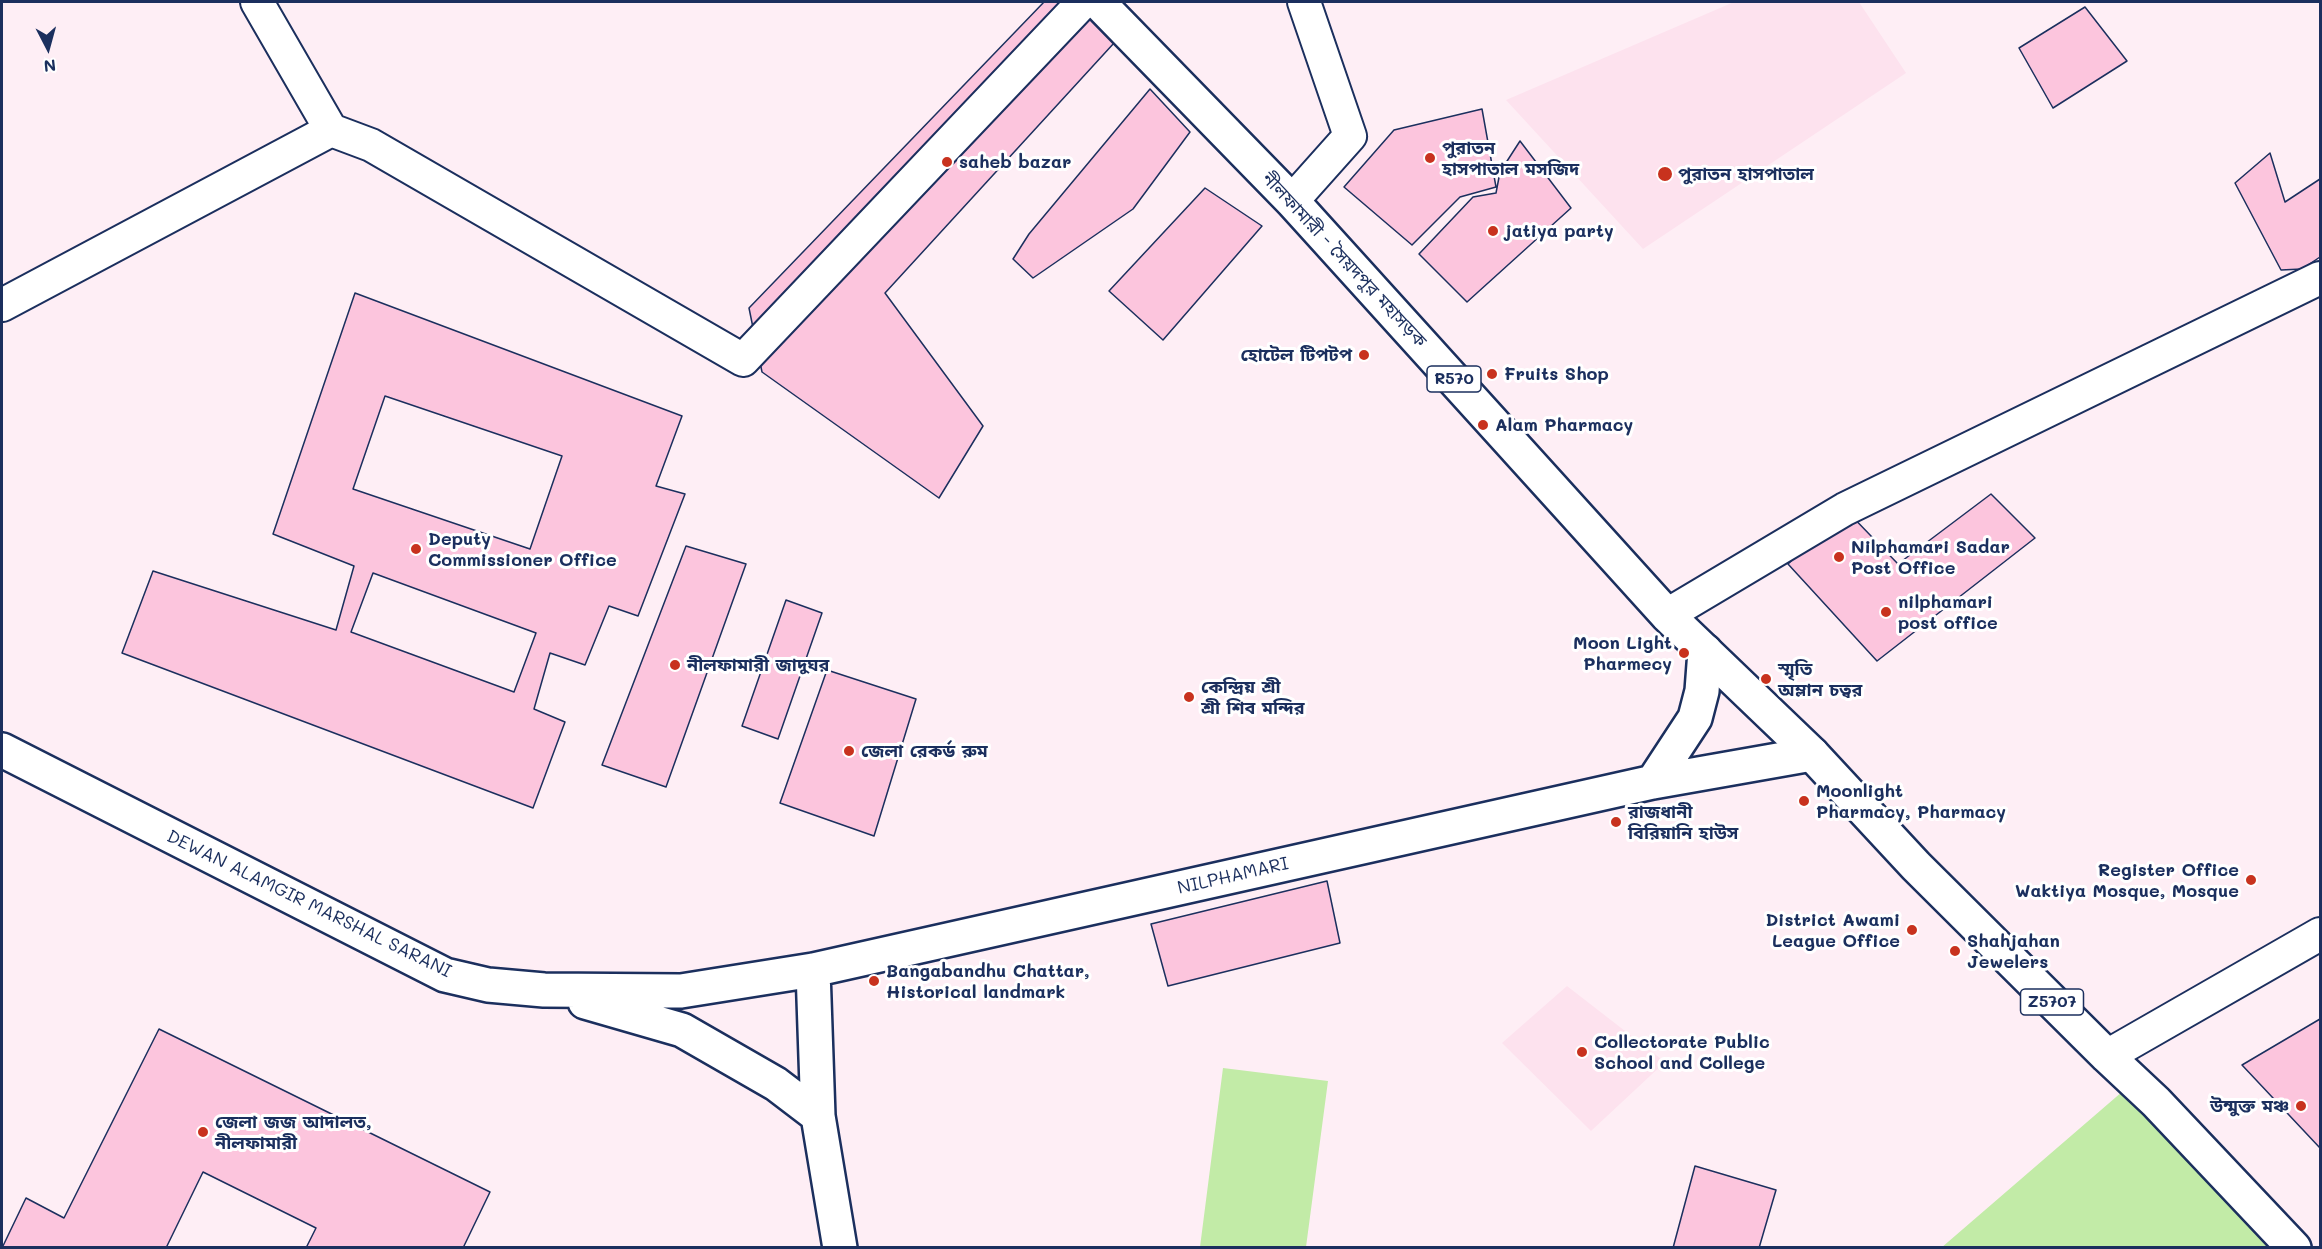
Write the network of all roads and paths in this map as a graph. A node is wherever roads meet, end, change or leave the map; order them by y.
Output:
1 (257, 2) edge
2 (1083, 2) edge
3 (1098, 2) edge
4 (1304, 2) edge
5 (331, 130) junction
6 (1292, 201) junction
7 (2320, 278) edge
8 (2, 305) edge
9 (1667, 615) junction
10 (1705, 651) junction
11 (2, 750) edge
12 (1812, 754) junction
13 (1653, 782) junction
14 (2320, 934) edge
15 (813, 970) junction
16 (544, 990) junction
17 (2107, 1056) junction
18 (818, 1116) junction
19 (840, 1248) edge
20 (2294, 1248) edge

1 - 5 street
2 - 5 street
3 - 6 street, নীলফামারী - সৈয়দপুর মহাসড়ক / R570
4 - 6 street
5 - 8 street
6 - 9 street, নীলফামারী - সৈয়দপুর মহাসড়ক / R570
7 - 9 street
9 - 10 street, নীলফামারী - সৈয়দপুর মহাসড়ক / R570
10 - 12 street, নীলফামারী - সৈয়দপুর মহাসড়ক / R570
10 - 13 street
11 - 16 street, DEWAN ALAMGIR MARSHAL SARANI
12 - 13 street, NILPHAMARI
12 - 17 street, Z5707
13 - 15 street, NILPHAMARI
14 - 17 street
15 - 16 street, DEWAN ALAMGIR MARSHAL SARANI
15 - 18 street
16 - 18 street
17 - 20 street, Z5707
18 - 19 street

